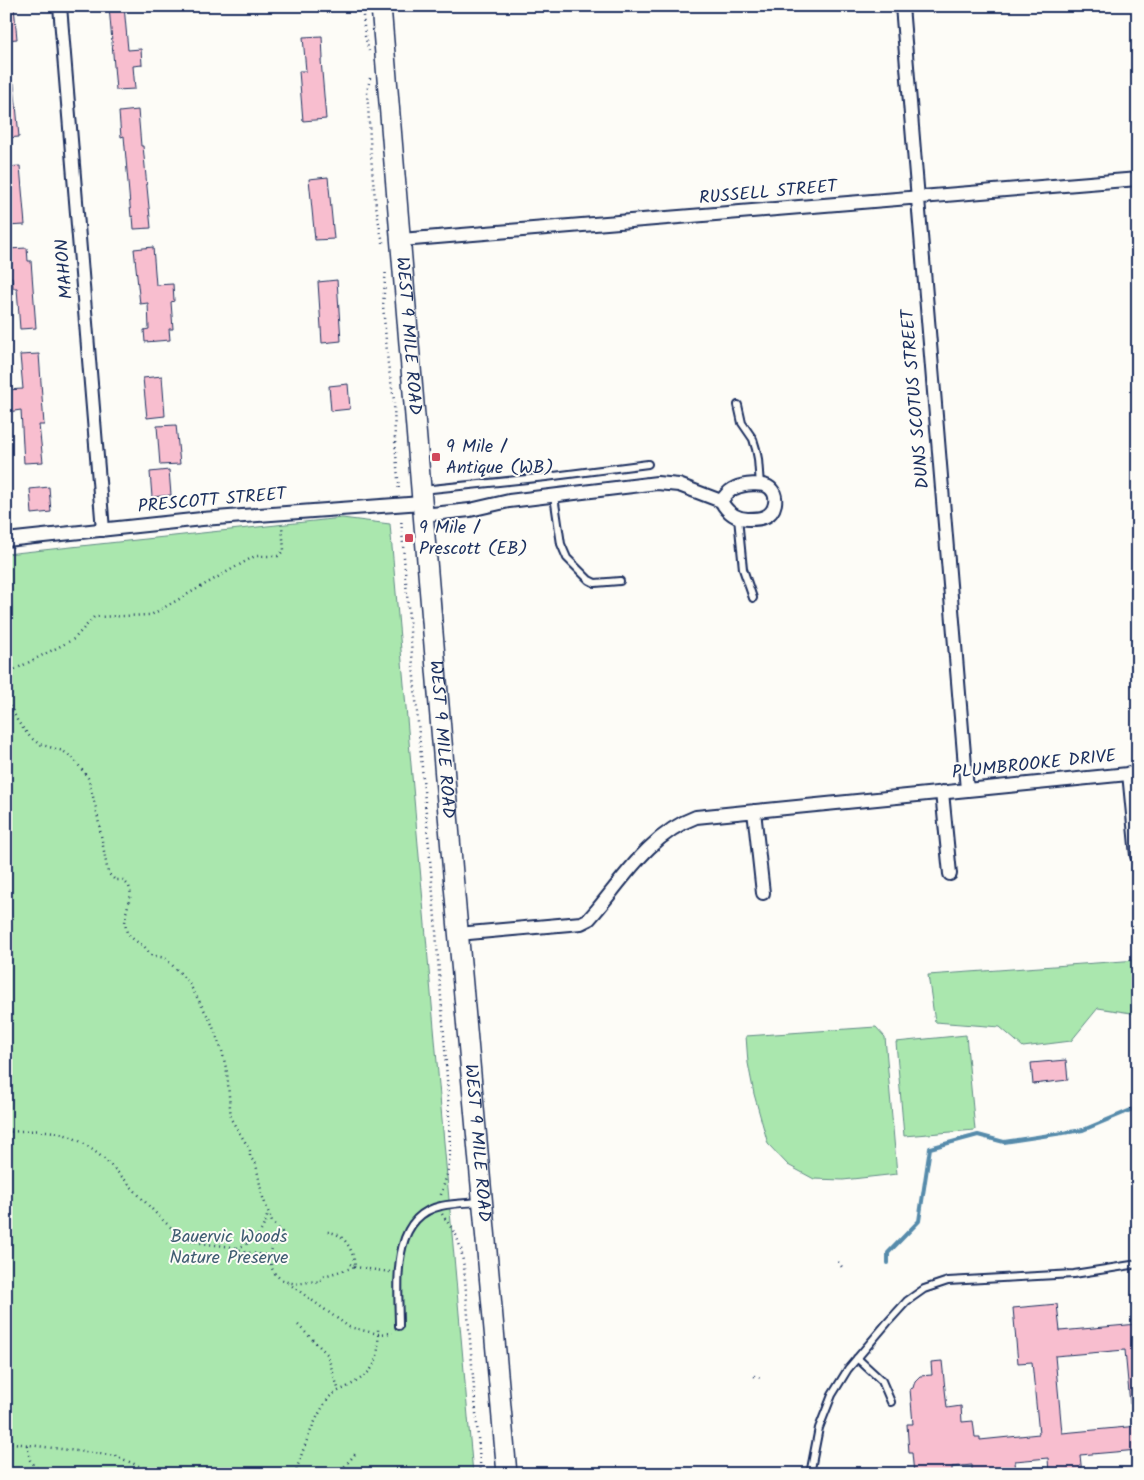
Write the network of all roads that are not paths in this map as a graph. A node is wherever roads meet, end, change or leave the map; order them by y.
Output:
1 (60, 6) edge
2 (381, 6) edge
3 (902, 6) edge
4 (1138, 179) edge
5 (917, 198) junction
6 (401, 240) junction
7 (738, 405) dead end
8 (648, 464) dead end
9 (760, 485) junction
10 (554, 496) junction
11 (721, 501) junction
12 (422, 502) junction
13 (738, 518) junction
14 (103, 530) junction
15 (6, 540) edge
16 (620, 581) dead end
17 (753, 598) dead end
18 (1133, 773) edge
19 (967, 790) junction
20 (942, 792) junction
21 (754, 811) junction
22 (1137, 856) edge
23 (950, 874) dead end
24 (764, 893) dead end
25 (458, 934) junction
26 (481, 1202) junction
27 (1138, 1264) edge
28 (399, 1326) road end
29 (857, 1358) junction
30 (891, 1402) dead end
31 (506, 1474) edge
32 (810, 1474) edge

1 - 14 street, MAHON
2 - 6 main road, WEST 9 MILE ROAD
3 - 5 street, DUNS SCOTUS STREET
4 - 5 street, RUSSELL STREET
5 - 6 street, RUSSELL STREET
5 - 19 street, DUNS SCOTUS STREET
6 - 12 main road, WEST 9 MILE ROAD
7 - 9 lane
8 - 12 lane
9 - 11 street
9 - 13 street
10 - 11 street, PRESCOTT STREET
10 - 12 street, PRESCOTT STREET
10 - 16 lane
11 - 13 street
12 - 14 street, PRESCOTT STREET
12 - 25 main road, WEST 9 MILE ROAD
13 - 17 lane
14 - 15 street, PRESCOTT STREET
18 - 19 street, PLUMBROOKE DRIVE
18 - 22 street, PLUMBROOKE DRIVE
19 - 20 street, PLUMBROOKE DRIVE
20 - 21 street, PLUMBROOKE DRIVE
20 - 23 street, PLUMBROOKE DRIVE
21 - 24 street
21 - 25 street, PLUMBROOKE DRIVE
25 - 26 main road, WEST 9 MILE ROAD
26 - 28 lane
26 - 31 main road, WEST 9 MILE ROAD
27 - 29 lane
29 - 30 lane
29 - 32 lane

